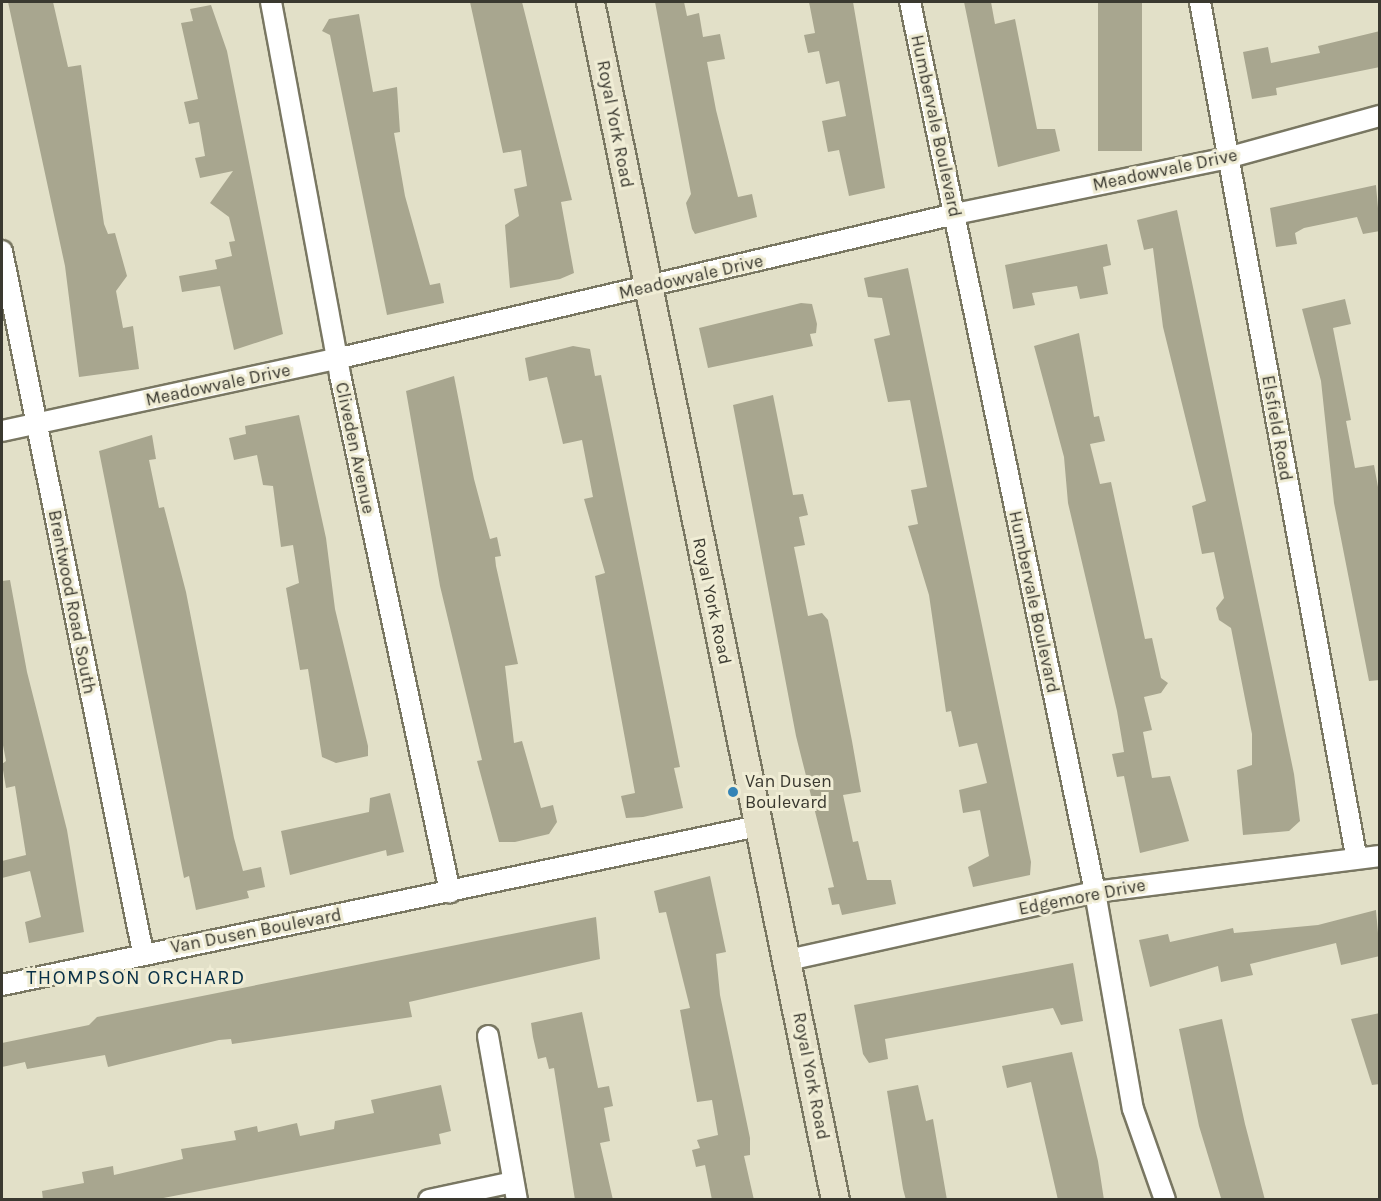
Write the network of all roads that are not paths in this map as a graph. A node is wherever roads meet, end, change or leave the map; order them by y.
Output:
1 (270, 2) edge
2 (590, 2) edge
3 (910, 2) edge
4 (1200, 2) edge
5 (1380, 116) edge
6 (1227, 158) junction
7 (955, 214) junction
8 (2, 251) edge
9 (648, 287) junction
10 (336, 359) junction
11 (36, 424) junction
12 (2, 431) edge
13 (758, 826) junction
14 (1356, 855) junction
15 (1380, 856) edge
16 (450, 892) junction
17 (1095, 892) junction
18 (143, 953) junction
19 (788, 960) junction
20 (2, 985) edge
21 (488, 1036) dead end
22 (515, 1191) edge
23 (429, 1200) edge
24 (835, 1200) edge
25 (1165, 1200) edge

1 - 10 street, Cliveden Avenue
2 - 9 main road, Royal York Road
3 - 7 street, Humbervale Boulevard
4 - 6 street, Elsfield Road
5 - 6 street, Meadowvale Drive
6 - 7 street, Meadowvale Drive
6 - 14 street, Elsfield Road
7 - 9 street, Meadowvale Drive
7 - 17 street, Humbervale Boulevard
8 - 11 street, Brentwood Road South
9 - 10 street, Meadowvale Drive
9 - 13 main road, Royal York Road
10 - 11 street, Meadowvale Drive
10 - 16 street, Cliveden Avenue
11 - 12 street, Meadowvale Drive
11 - 18 street, Brentwood Road South
13 - 16 street, Van Dusen Boulevard
13 - 19 main road, Royal York Road
14 - 15 street, Edgemore Drive
14 - 17 street, Edgemore Drive
16 - 18 street, Van Dusen Boulevard
17 - 19 street, Edgemore Drive
17 - 25 street, Humbervale Boulevard
18 - 20 street, Van Dusen Boulevard
19 - 24 main road, Royal York Road
21 - 22 street
22 - 23 street

